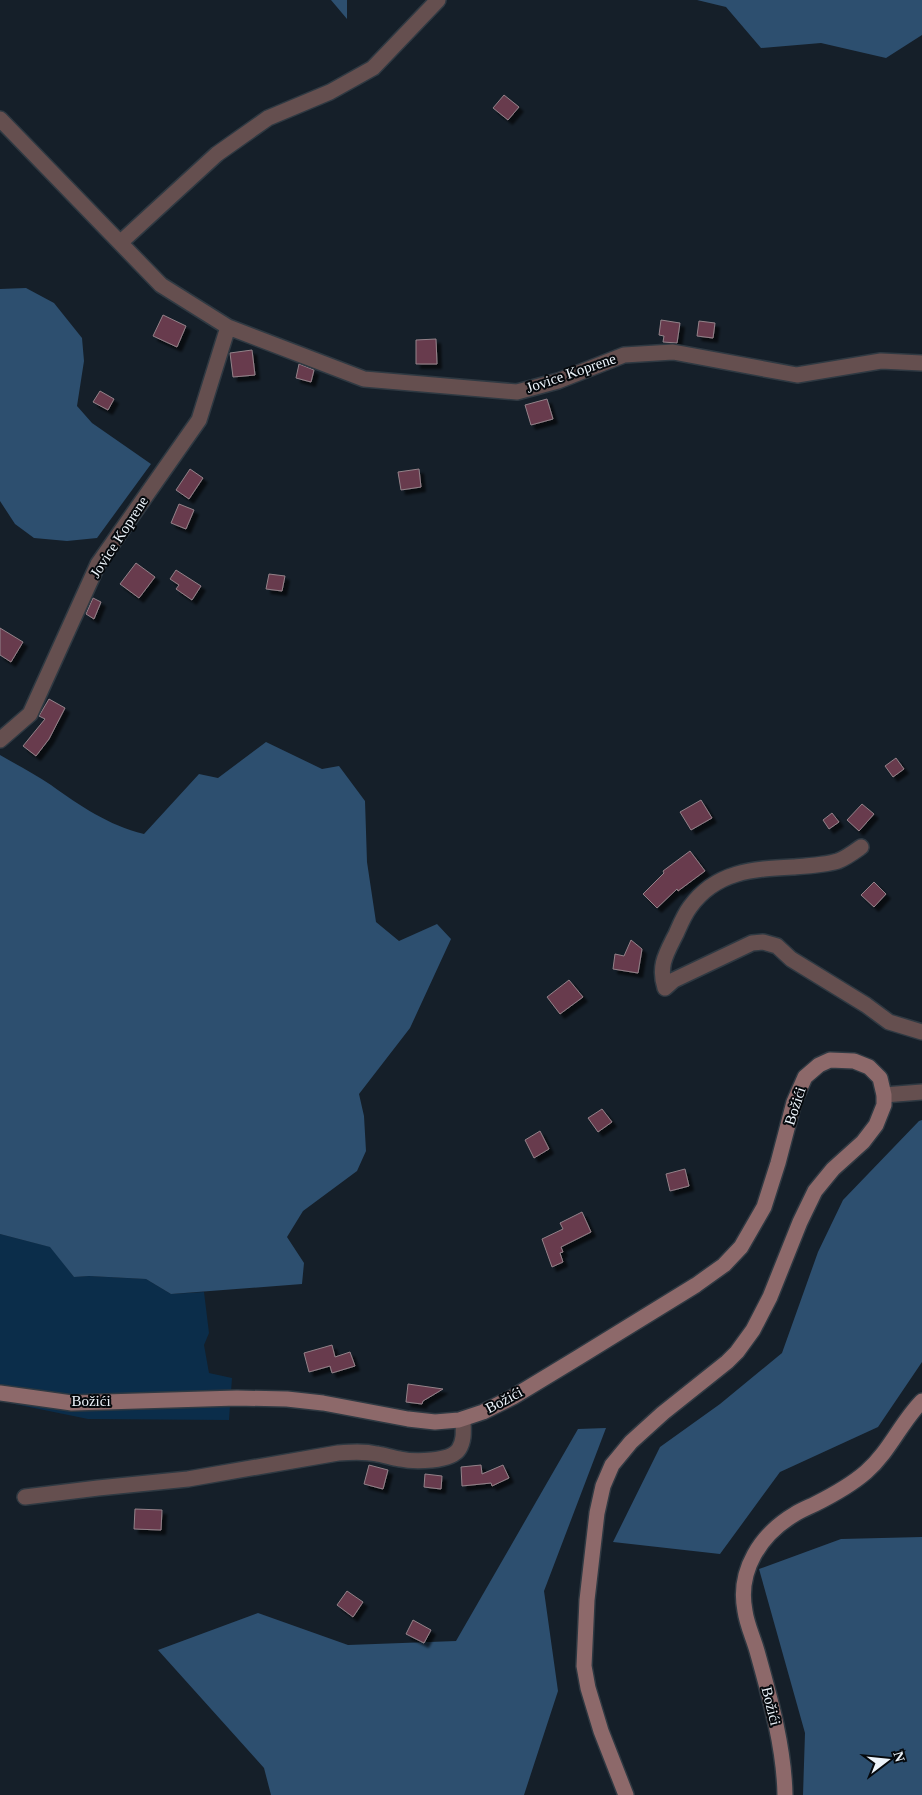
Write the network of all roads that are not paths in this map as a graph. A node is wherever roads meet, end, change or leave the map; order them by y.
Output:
1 (438, 0) edge
2 (0, 119) edge
3 (121, 242) junction
4 (228, 328) junction
5 (922, 363) edge
6 (0, 740) edge
7 (861, 847) dead end
8 (922, 1032) edge
9 (922, 1092) edge
10 (884, 1095) junction
11 (0, 1393) edge
12 (922, 1400) edge
13 (463, 1419) junction
14 (25, 1497) dead end
15 (626, 1795) edge
16 (784, 1795) edge

1 - 3 street
2 - 3 street, Jovice Koprene
3 - 4 street, Jovice Koprene
4 - 5 street, Jovice Koprene
4 - 6 street, Jovice Koprene
7 - 8 street
9 - 10 street
10 - 13 main road, Božići
10 - 15 main road
11 - 13 main road, Božići
12 - 16 main road, Božići
13 - 14 street

